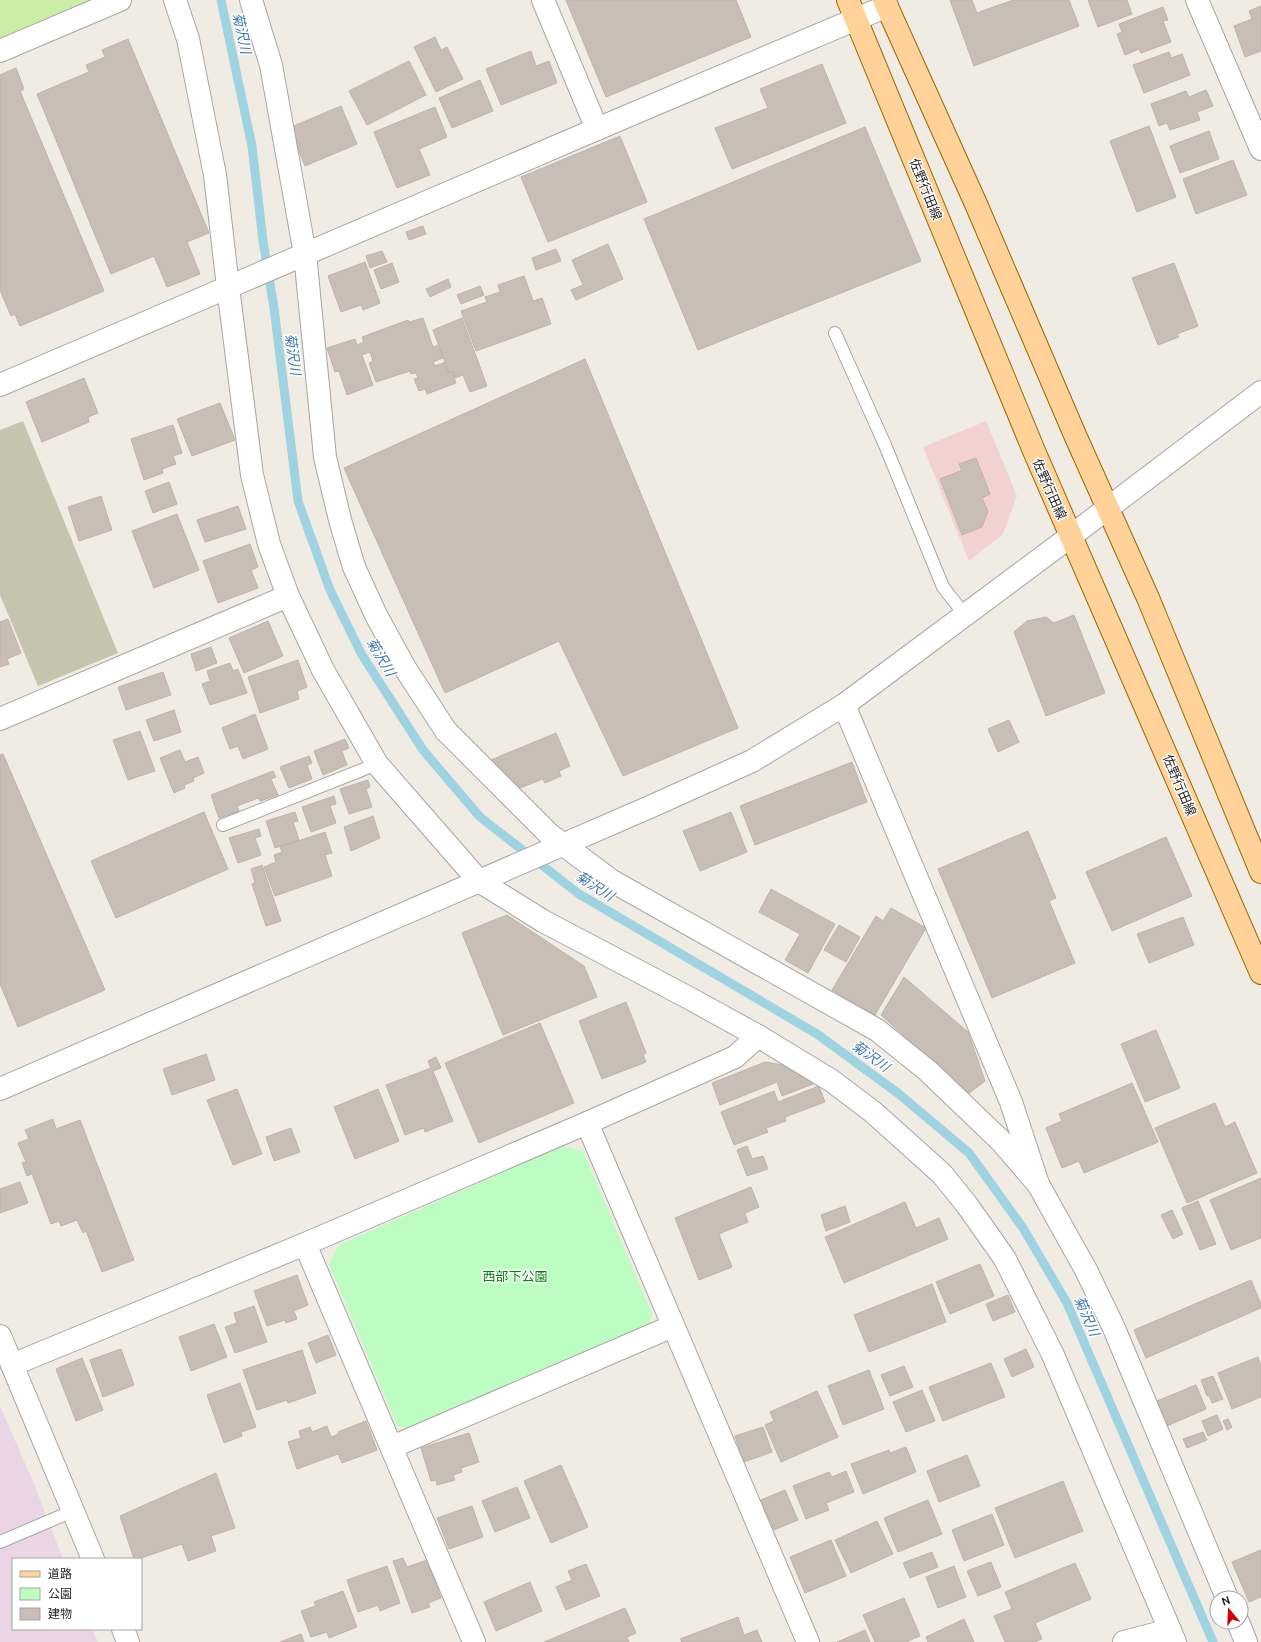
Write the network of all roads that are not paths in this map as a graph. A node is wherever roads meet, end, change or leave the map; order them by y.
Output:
1 (120, 0) edge
2 (175, 0) edge
3 (251, 0) edge
4 (543, 0) edge
5 (1197, 0) edge
6 (886, 3) edge
7 (852, 9) edge
8 (0, 51) edge
9 (597, 128) junction
10 (1261, 149) edge
11 (298, 257) junction
12 (228, 287) junction
13 (835, 333) dead end
14 (0, 385) edge
15 (1261, 392) edge
16 (1108, 508) junction
17 (1071, 536) junction
18 (288, 596) junction
19 (965, 615) junction
20 (844, 705) junction
21 (0, 719) edge
22 (377, 764) junction
23 (223, 825) dead end
24 (558, 847) junction
25 (1261, 872) edge
26 (487, 877) junction
27 (1261, 973) edge
28 (758, 1036) junction
29 (0, 1089) edge
30 (587, 1123) junction
31 (1038, 1184) junction
32 (305, 1244) junction
33 (673, 1326) junction
34 (0, 1336) edge
35 (12, 1365) junction
36 (392, 1447) junction
37 (73, 1511) junction
38 (0, 1542) edge
39 (93, 1558) edge
40 (1224, 1590) edge
41 (123, 1630) edge
42 (1241, 1630) edge
43 (1172, 1636) edge
44 (128, 1642) edge
45 (474, 1642) edge
46 (808, 1642) edge
47 (1124, 1642) edge
48 (1246, 1642) edge

1 - 8 street
2 - 12 street
3 - 11 street
4 - 9 street
5 - 10 street
6 - 7 street
6 - 16 main road
7 - 9 street
7 - 17 main road, 佐野行田線
9 - 11 street
11 - 12 street
11 - 24 street
12 - 14 street
12 - 18 street
13 - 19 lane
15 - 16 street
16 - 17 street
16 - 25 main road
17 - 19 street
17 - 27 main road, 佐野行田線
18 - 21 street
18 - 22 street
19 - 20 street
20 - 24 street
20 - 31 street
22 - 23 lane
22 - 26 street
24 - 26 street
24 - 31 street
26 - 28 street
26 - 29 street
28 - 30 street
28 - 43 street
30 - 32 street
30 - 33 street
31 - 40 street
32 - 35 street
32 - 36 street
33 - 36 street
33 - 46 street
34 - 35 street
35 - 37 street
36 - 45 street
37 - 38 lane
37 - 39 street
41 - 44 street
42 - 48 street
43 - 47 street

